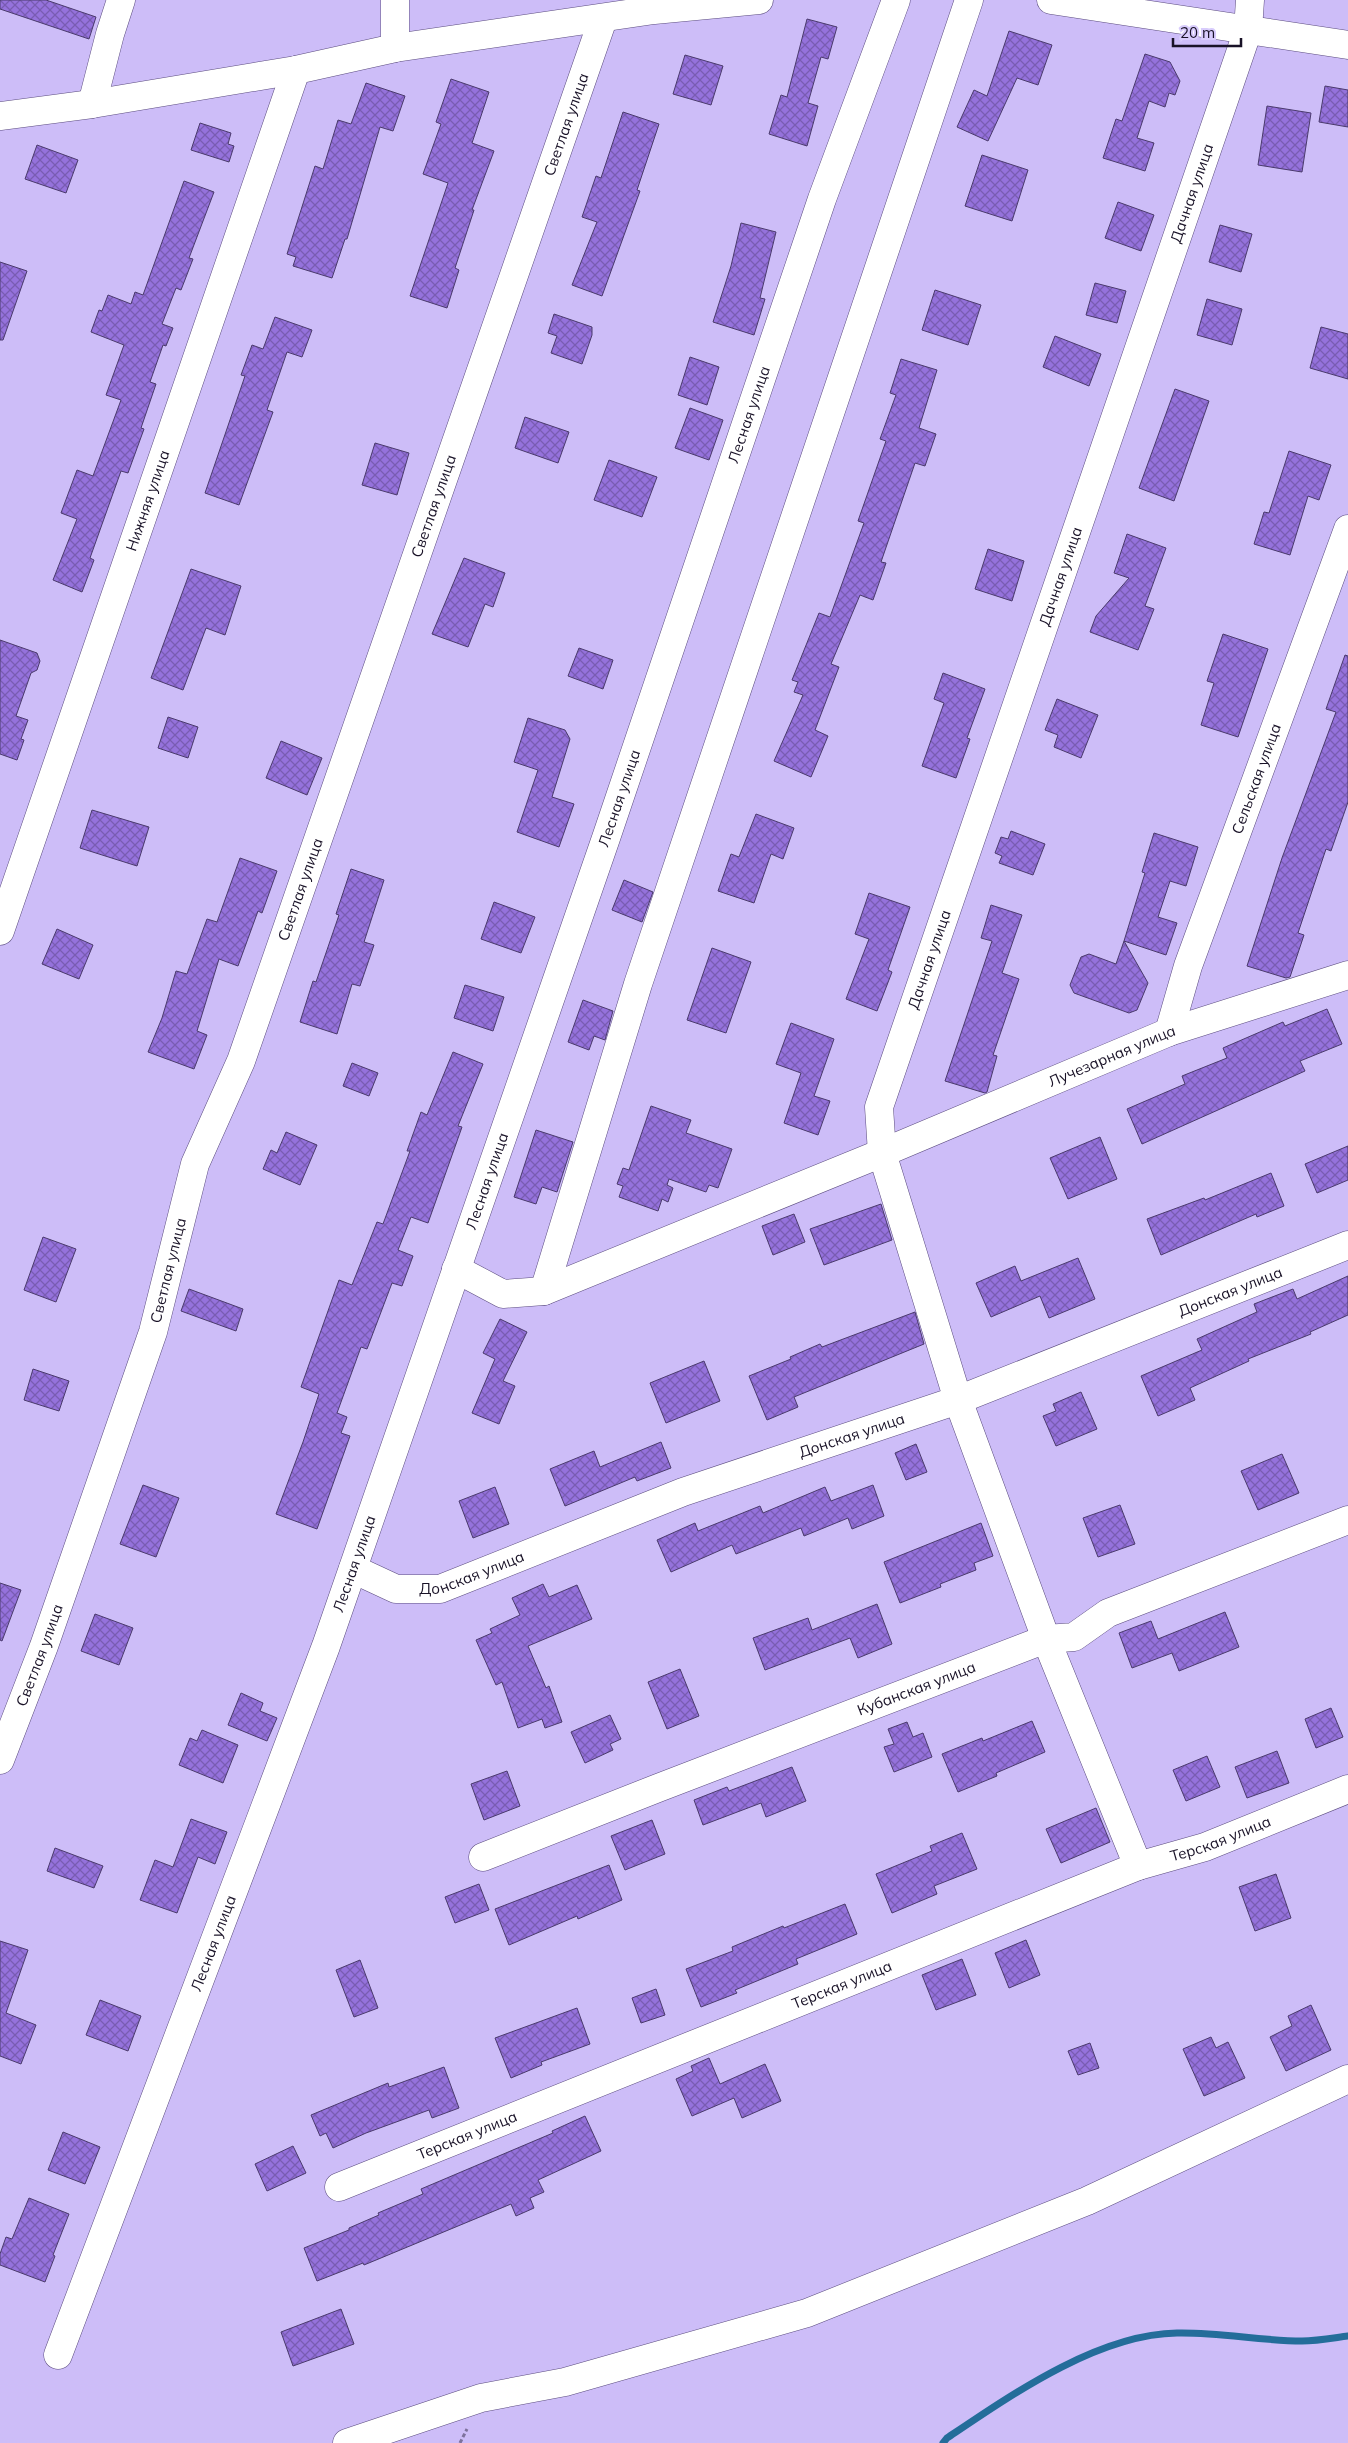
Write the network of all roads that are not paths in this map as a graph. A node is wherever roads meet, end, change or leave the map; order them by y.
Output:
1 (121, 0) edge
2 (395, 0) edge
3 (758, 0) edge
4 (896, 0) edge
5 (969, 0) edge
6 (1051, 0) edge
7 (1250, 0) edge
8 (655, 5) edge
9 (603, 19) junction
10 (1248, 30) junction
11 (1348, 45) edge
12 (395, 48) junction
13 (296, 70) junction
14 (92, 104) junction
15 (0, 116) edge
16 (1348, 529) edge
17 (0, 931) edge
18 (1348, 975) edge
19 (1170, 1032) junction
20 (882, 1153) junction
21 (1348, 1245) edge
22 (456, 1269) junction
23 (544, 1291) junction
24 (958, 1400) junction
25 (1348, 1520) edge
26 (353, 1569) junction
27 (1046, 1639) junction
28 (0, 1760) edge
29 (1348, 1789) edge
30 (483, 1857) dead end
31 (1138, 1866) junction
32 (1348, 2079) edge
33 (339, 2187) dead end
34 (58, 2355) dead end
35 (347, 2443) edge

1 - 14 street
2 - 12 street
3 - 8 street
4 - 22 street, Лесная улица
5 - 23 street
6 - 10 street
7 - 10 street, Дачная улица
8 - 9 street
9 - 12 street
9 - 28 street, Светлая улица
10 - 11 street
10 - 20 street, Дачная улица
12 - 13 street
13 - 14 street
13 - 17 street, Нижняя улица
14 - 15 street
16 - 19 street, Сельская улица
18 - 19 street, Лучезарная улица
19 - 20 street, Лучезарная улица
20 - 23 street, Лучезарная улица
20 - 24 street, Дачная улица
21 - 24 street, Донская улица
22 - 23 street, Лучезарная улица
22 - 26 street, Лесная улица
24 - 26 street, Донская улица
24 - 27 street, Дачная улица
25 - 27 street, Кубанская улица
26 - 34 street, Лесная улица
27 - 30 street, Кубанская улица
27 - 31 street, Дачная улица
29 - 31 street, Терская улица
31 - 33 street, Терская улица
32 - 35 street

